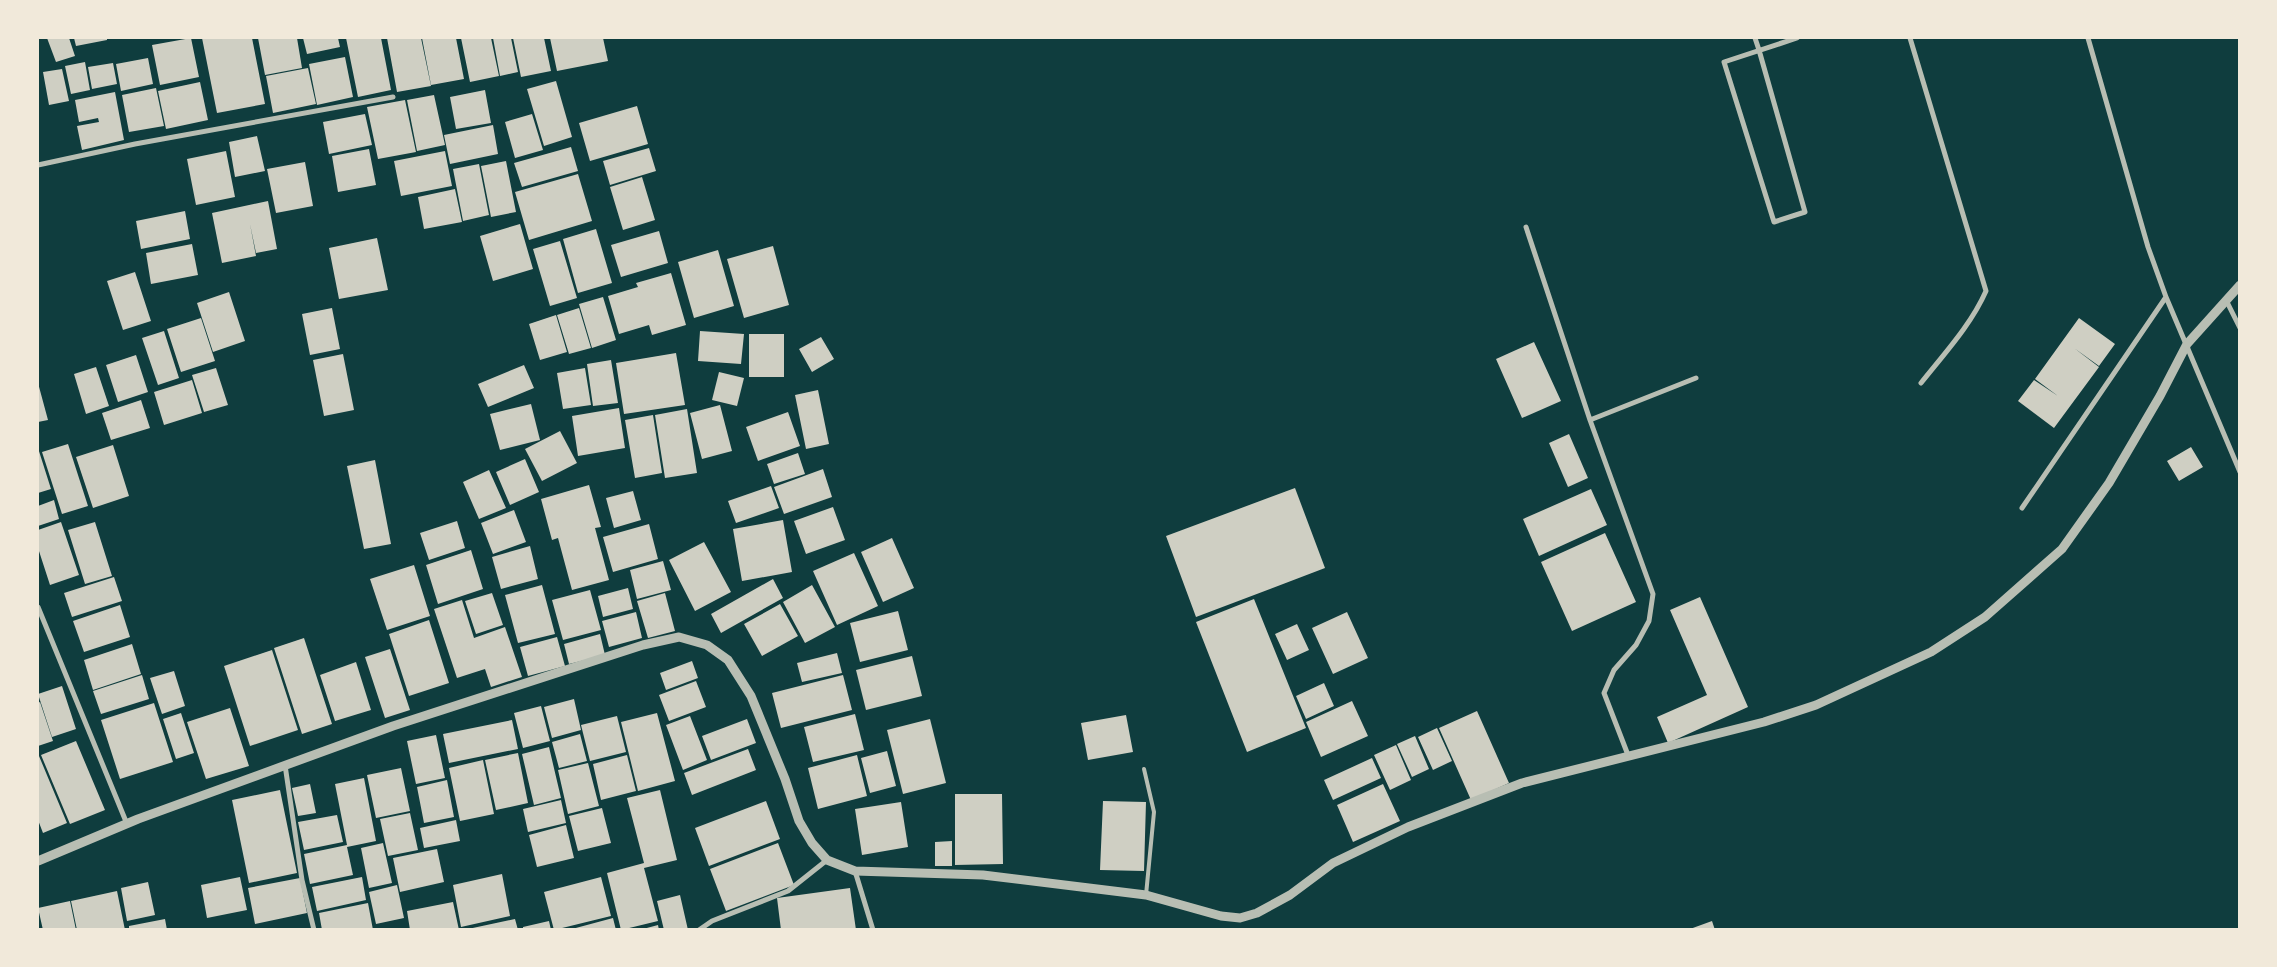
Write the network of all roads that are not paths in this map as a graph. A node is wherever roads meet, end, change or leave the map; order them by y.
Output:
1 (1755, 38) edge
2 (1797, 38) edge
3 (1910, 38) edge
4 (2088, 38) edge
5 (1759, 50) junction
6 (393, 97) dead end
7 (38, 164) edge
8 (1526, 227) dead end
9 (2240, 285) edge
10 (2166, 297) junction
11 (2226, 300) junction
12 (2240, 328) edge
13 (2187, 344) junction
14 (1696, 378) dead end
15 (1920, 383) dead end
16 (1590, 420) junction
17 (2240, 472) edge
18 (2022, 508) dead end
19 (38, 607) edge
20 (1628, 755) junction
21 (285, 765) junction
22 (1144, 769) dead end
23 (127, 825) junction
24 (827, 860) junction
25 (38, 861) edge
26 (854, 871) junction
27 (1146, 895) junction
28 (314, 930) edge
29 (699, 930) edge
30 (873, 930) edge

1 - 5 street
2 - 5 street
3 - 15 street
4 - 10 street
5 - 5 street
6 - 7 street
8 - 16 street
9 - 11 street
10 - 13 street
10 - 18 street
11 - 12 street
11 - 13 street
13 - 17 street
13 - 20 street
14 - 16 street
16 - 20 street
19 - 23 street
20 - 27 street
21 - 23 street
21 - 24 street
21 - 28 street
22 - 27 lane
23 - 25 street
24 - 26 street
24 - 29 street
26 - 27 street
26 - 30 street

